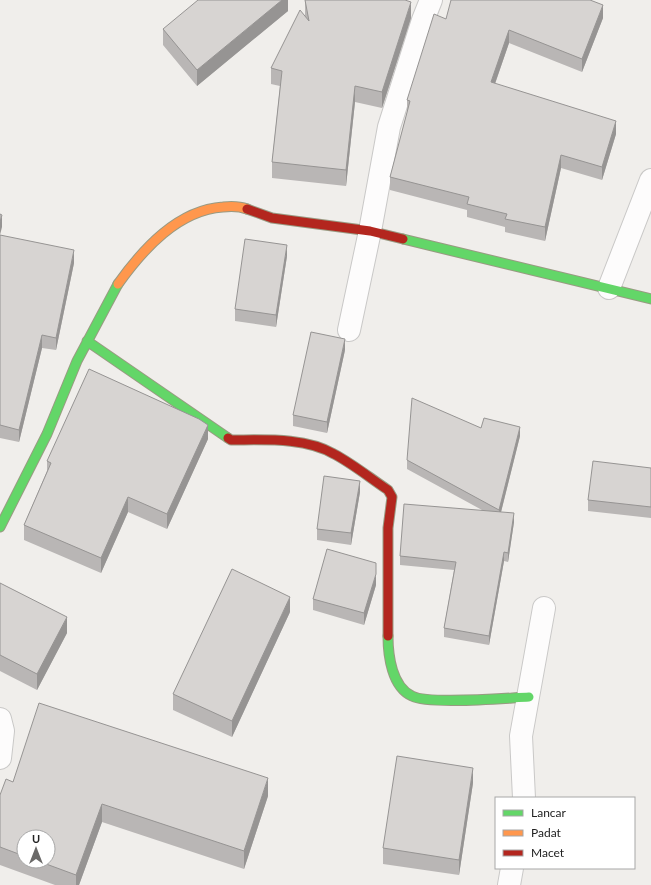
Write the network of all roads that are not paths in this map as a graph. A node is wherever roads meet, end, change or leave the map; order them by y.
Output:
1 (431, 0) edge
2 (650, 185) edge
3 (370, 231) junction
4 (609, 288) junction
5 (651, 299) edge
6 (349, 330) dead end
7 (87, 341) junction
8 (0, 527) edge
9 (544, 608) dead end
10 (529, 697) junction
11 (0, 719) edge
12 (0, 758) edge
13 (524, 797) edge
14 (512, 869) edge
15 (509, 885) edge

1 - 3 street
2 - 4 street
3 - 4 street
3 - 6 street
3 - 7 street
4 - 5 street
7 - 8 street
7 - 10 street
9 - 10 street
10 - 13 street
11 - 12 street
14 - 15 street

